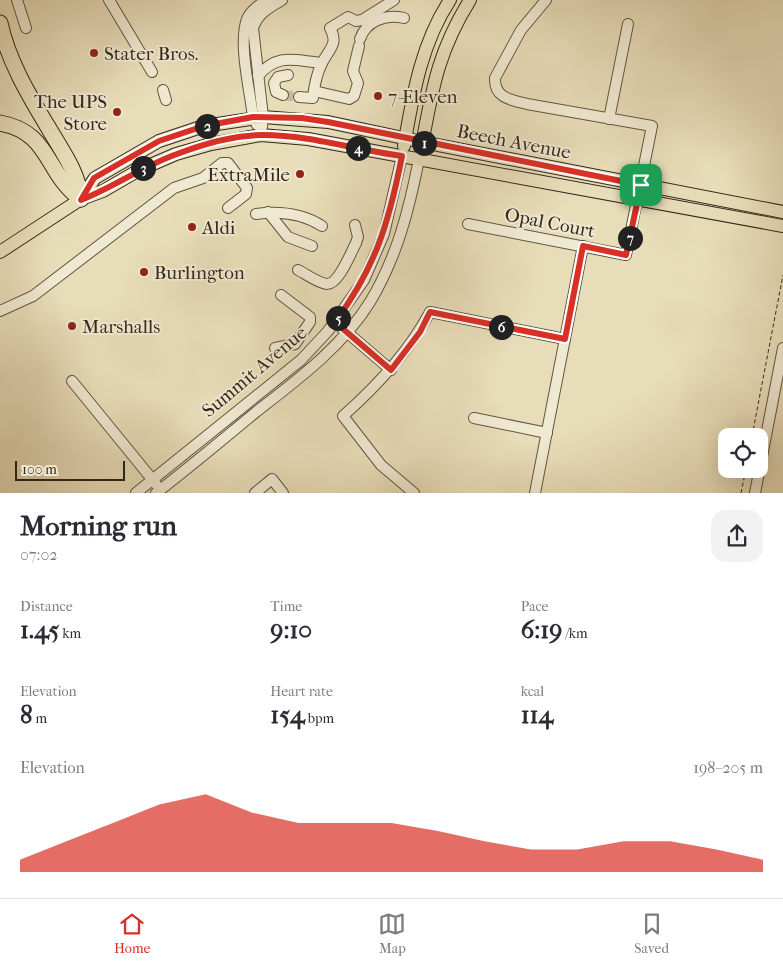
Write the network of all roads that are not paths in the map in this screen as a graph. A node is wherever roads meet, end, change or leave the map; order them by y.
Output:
1 (18, 0) edge
2 (109, 0) edge
3 (267, 0) edge
4 (282, 0) edge
5 (394, 0) edge
6 (450, 0) edge
7 (470, 0) edge
8 (546, 0) edge
9 (404, 18) dead end
10 (0, 23) edge
11 (628, 24) dead end
12 (26, 28) dead end
13 (322, 63) junction
14 (152, 72) dead end
15 (288, 75) dead end
16 (258, 76) junction
17 (283, 95) dead end
18 (314, 95) junction
19 (299, 97) tunnel mouth
20 (258, 117) junction
21 (609, 119) junction
22 (0, 123) edge
23 (261, 135) junction
24 (405, 138) junction
25 (422, 142) junction
26 (402, 156) junction
27 (419, 159) junction
28 (641, 185) junction
29 (638, 198) junction
30 (81, 200) junction
31 (228, 208) dead end
32 (268, 212) junction
33 (783, 212) edge
34 (256, 214) dead end
35 (468, 224) dead end
36 (355, 225) dead end
37 (322, 226) dead end
38 (783, 226) edge
39 (312, 246) dead end
40 (583, 246) junction
41 (0, 252) edge
42 (298, 270) dead end
43 (281, 295) dead end
44 (0, 311) edge
45 (335, 322) junction
46 (347, 331) junction
47 (565, 339) junction
48 (275, 348) dead end
49 (783, 348) edge
50 (391, 370) junction
51 (72, 381) dead end
52 (474, 418) dead end
53 (547, 433) junction
54 (152, 480) junction
55 (160, 492) edge
56 (136, 493) edge
57 (255, 493) edge
58 (283, 493) edge
59 (414, 493) edge
60 (535, 493) edge
61 (756, 493) edge

1 - 12 street
2 - 14 street
3 - 20 street
4 - 16 street
5 - 13 street
6 - 24 main road, Summit Avenue
7 - 25 main road, Summit Avenue
8 - 21 street
9 - 18 street
10 - 30 highway
11 - 21 street
13 - 16 street
13 - 18 street
15 - 17 street
16 - 20 street
18 - 19 street
20 - 23 street
20 - 24 main road, Beech Avenue
20 - 30 main road, Beech Avenue
21 - 28 street
22 - 30 highway
23 - 26 main road, Beech Avenue
23 - 30 main road, Beech Avenue
24 - 25 main road, Beech Avenue
24 - 26 main road, Summit Avenue
25 - 27 main road, Summit Avenue
25 - 28 main road, Beech Avenue
26 - 27 main road, Beech Avenue
26 - 45 street, Summit Avenue
27 - 29 main road, Beech Avenue
27 - 46 street, Summit Avenue
28 - 29 street
28 - 33 main road, Beech Avenue
29 - 38 main road, Beech Avenue
29 - 40 street, Opal Court
30 - 41 main road, Beech Avenue
31 - 44 street
32 - 34 street
32 - 37 street
32 - 39 street
35 - 40 street, Opal Court
36 - 42 street
40 - 47 street
43 - 48 street
45 - 46 street
45 - 54 street, Summit Avenue
46 - 50 street
46 - 55 street, Summit Avenue
47 - 50 street
47 - 53 street
49 - 61 street
50 - 59 street
51 - 54 street
52 - 53 street
53 - 60 street
54 - 55 street
54 - 56 street, Summit Avenue
57 - 58 street

